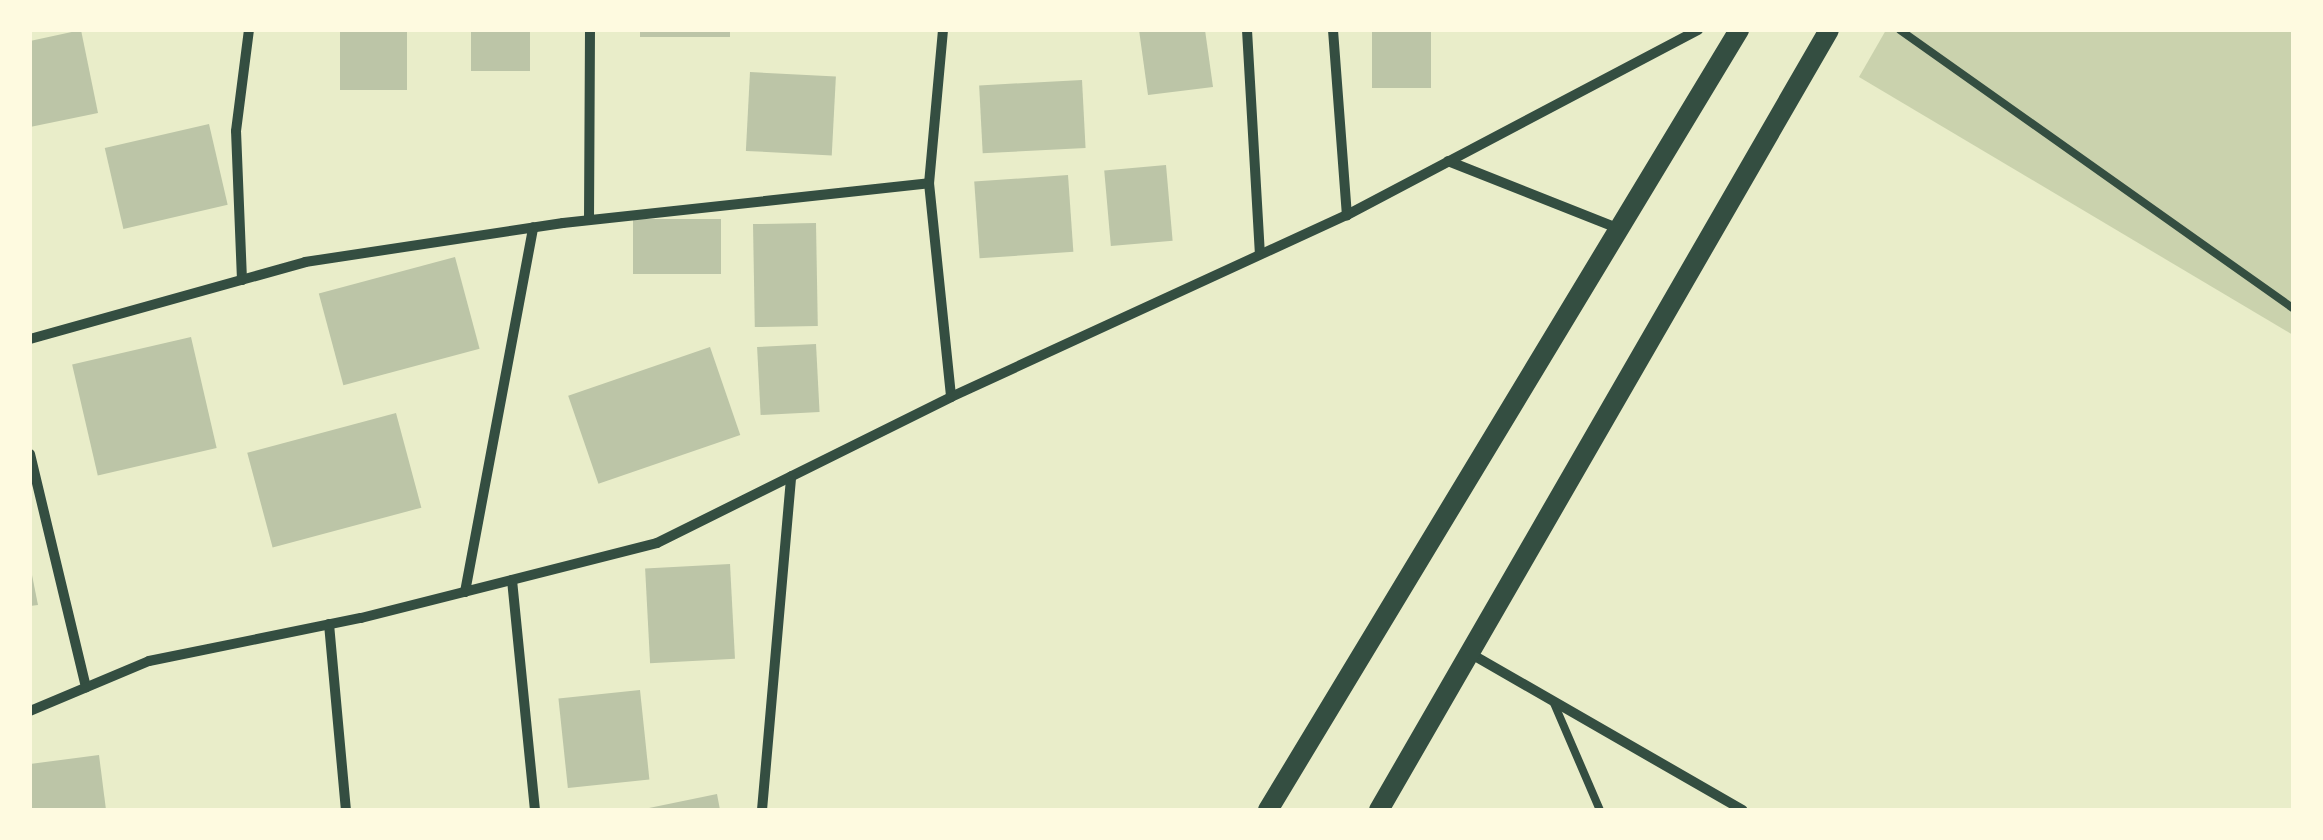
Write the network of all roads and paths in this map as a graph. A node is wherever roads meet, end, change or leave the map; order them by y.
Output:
1 (249, 30) edge
2 (590, 30) edge
3 (943, 30) edge
4 (1247, 30) edge
5 (1333, 30) edge
6 (1698, 30) edge
7 (1740, 30) edge
8 (1829, 30) edge
9 (1900, 30) edge
10 (1448, 161) junction
11 (929, 183) junction
12 (1346, 215) junction
13 (589, 220) junction
14 (533, 227) junction
15 (1620, 229) junction
16 (1260, 254) junction
17 (242, 280) junction
18 (2293, 308) edge
19 (30, 339) edge
20 (951, 397) junction
21 (30, 454) edge
22 (791, 476) junction
23 (512, 580) junction
24 (465, 592) junction
25 (329, 624) junction
26 (1473, 655) junction
27 (86, 687) junction
28 (1554, 701) junction
29 (30, 712) edge
30 (346, 810) edge
31 (536, 810) edge
32 (762, 810) edge
33 (1268, 810) edge
34 (1379, 810) edge
35 (1600, 810) edge
36 (1744, 810) edge

1 - 17 street
2 - 13 street
3 - 11 street
4 - 16 street
5 - 12 street
6 - 10 street
7 - 15 main road
8 - 26 main road
9 - 18 lane
10 - 12 street
10 - 15 street
11 - 13 street
11 - 20 street
12 - 16 street
13 - 14 street
14 - 17 street
14 - 24 street
15 - 33 main road
16 - 20 street
17 - 19 street
20 - 22 street
21 - 27 street
22 - 23 street
22 - 32 street
23 - 24 street
23 - 31 street
24 - 25 street
25 - 27 street
25 - 30 street
26 - 28 street
26 - 34 main road
27 - 29 street
28 - 35 lane
28 - 36 street

